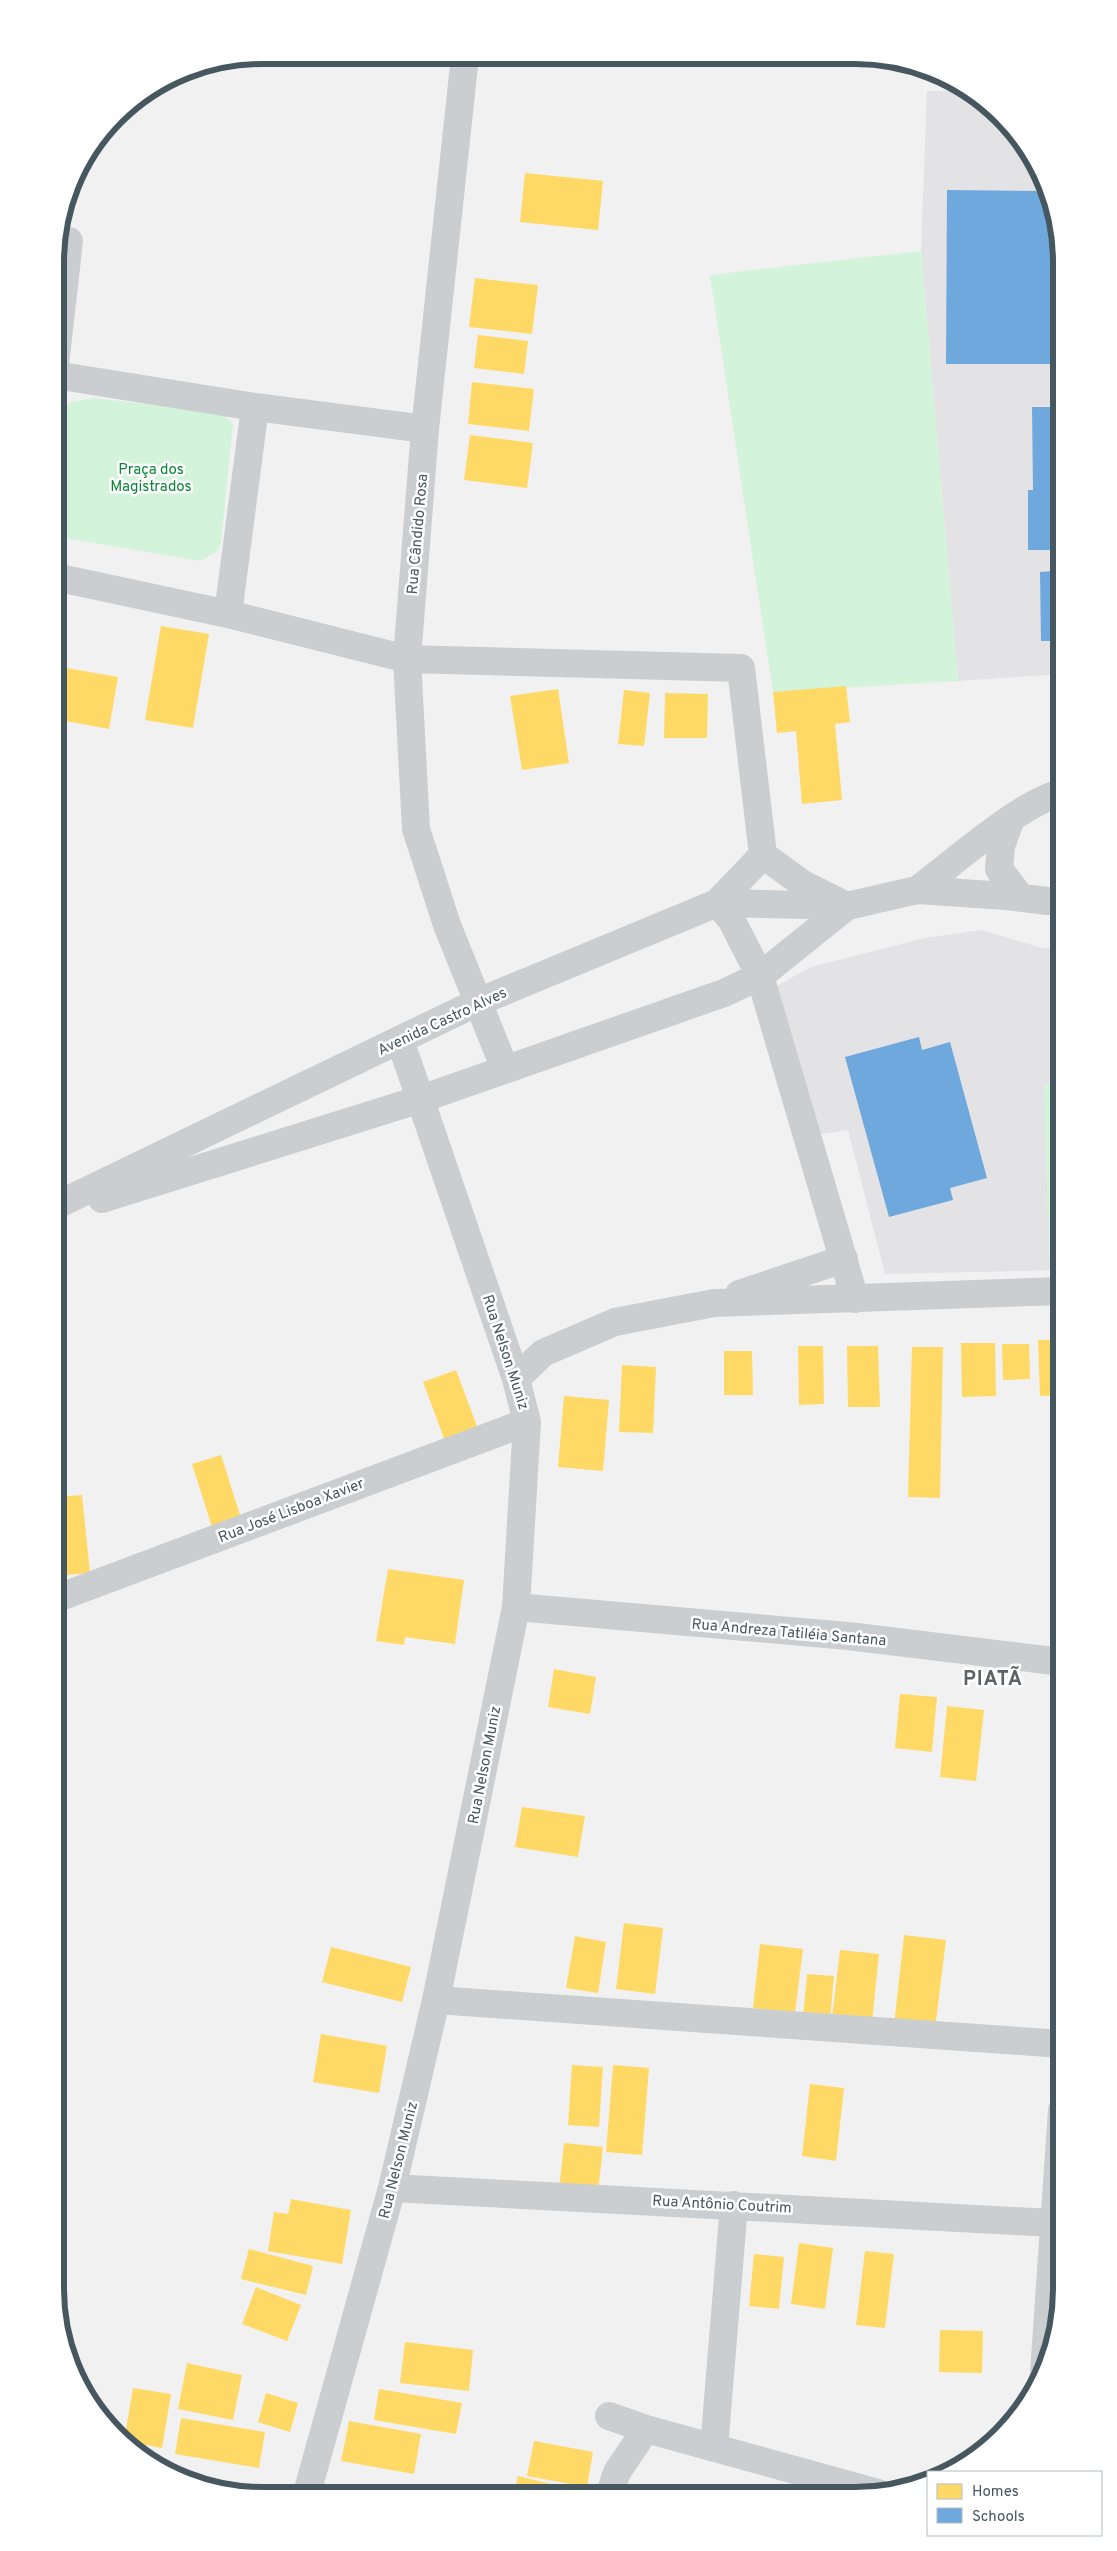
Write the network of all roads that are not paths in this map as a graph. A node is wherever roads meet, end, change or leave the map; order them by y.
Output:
1 (464, 64) edge
2 (65, 240) edge
3 (64, 283) edge
4 (64, 376) edge
5 (255, 407) junction
6 (425, 429) junction
7 (64, 579) edge
8 (228, 614) junction
9 (406, 659) junction
10 (1053, 794) edge
11 (1011, 819) junction
12 (763, 855) junction
13 (917, 890) junction
14 (1021, 898) junction
15 (1053, 900) edge
16 (717, 903) junction
17 (847, 906) junction
18 (760, 976) junction
19 (478, 1002) junction
20 (400, 1040) junction
21 (506, 1069) junction
22 (421, 1099) junction
23 (64, 1202) edge
24 (64, 1211) edge
25 (844, 1259) junction
26 (1053, 1291) edge
27 (855, 1299) junction
28 (714, 1303) junction
29 (516, 1379) junction
30 (528, 1422) junction
31 (64, 1596) edge
32 (516, 1607) junction
33 (1053, 1661) edge
34 (436, 2000) junction
35 (1053, 2043) edge
36 (392, 2188) junction
37 (734, 2205) junction
38 (1053, 2224) joint
39 (1046, 2345) edge
40 (609, 2416) dead end
41 (646, 2429) junction
42 (714, 2448) junction
43 (309, 2487) edge
44 (612, 2487) edge
45 (856, 2487) edge

1 - 6 street, Rua Cândido Rosa
2 - 3 street
4 - 5 street
5 - 6 street
5 - 8 street
6 - 9 street, Rua Cândido Rosa
7 - 8 street
8 - 9 street
9 - 12 street
9 - 19 street, Rua Cândido Rosa
10 - 11 street, Avenida Castro Alves
11 - 13 street, Avenida Castro Alves
11 - 14 street
12 - 16 street
12 - 17 street
13 - 14 street, Avenida Castro Alves
13 - 17 street, Avenida Castro Alves
14 - 15 street, Avenida Castro Alves
16 - 17 street, Avenida Castro Alves
16 - 18 street
16 - 19 street, Avenida Castro Alves
17 - 18 street, Avenida Castro Alves
18 - 21 street, Avenida Castro Alves
18 - 25 street
19 - 20 street, Avenida Castro Alves
19 - 21 street, Rua Cândido Rosa
20 - 22 street, Rua Nelson Muniz
20 - 23 street, Avenida Castro Alves
21 - 22 street, Avenida Castro Alves
22 - 24 street, Avenida Castro Alves
22 - 29 street, Rua Nelson Muniz
25 - 27 street
25 - 28 street
26 - 27 street
27 - 28 street
28 - 29 street
29 - 30 street, Rua Nelson Muniz
30 - 31 street, Rua José Lisboa Xavier
30 - 32 street, Rua Nelson Muniz
32 - 33 street, Rua Andreza Tatiléia Santana
32 - 34 street, Rua Nelson Muniz
34 - 35 street
34 - 36 street, Rua Nelson Muniz
36 - 37 street, Rua Antônio Coutrim
36 - 43 street, Rua Nelson Muniz
37 - 38 street, Rua Antônio Coutrim
37 - 42 street
38 - 39 street
40 - 41 street
41 - 42 street
41 - 44 street
42 - 45 street

